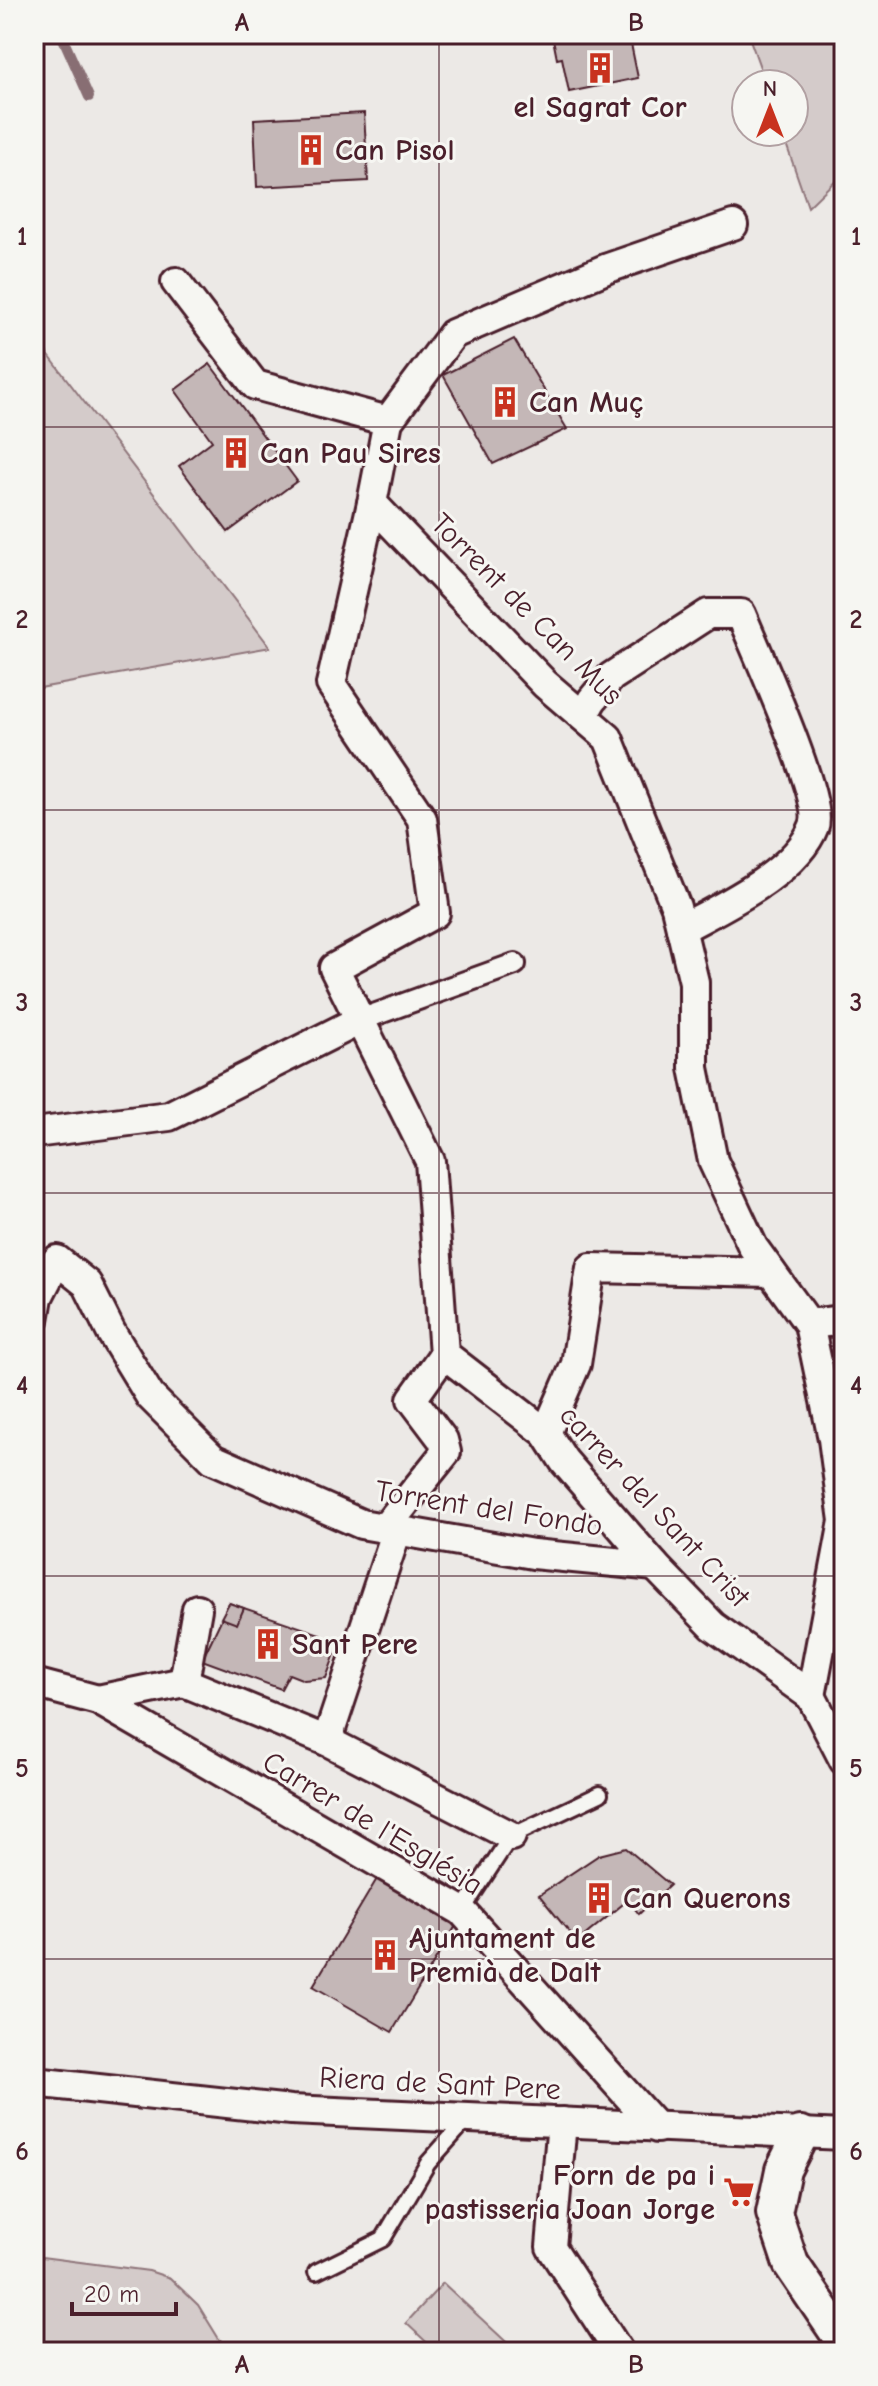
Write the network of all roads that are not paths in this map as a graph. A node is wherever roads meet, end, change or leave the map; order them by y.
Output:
1 (733, 225) dead end
2 (176, 282) dead end
3 (388, 421) junction
4 (372, 503) junction
5 (583, 716) junction
6 (681, 929) junction
7 (515, 964) dead end
8 (360, 1020) junction
9 (34, 1133) edge
10 (771, 1272) junction
11 (34, 1320) edge
12 (844, 1320) edge
13 (809, 1324) junction
14 (444, 1354) junction
15 (546, 1433) junction
16 (391, 1529) junction
17 (655, 1566) junction
18 (197, 1609) dead end
19 (184, 1682) junction
20 (34, 1683) edge
21 (811, 1696) junction
22 (98, 1700) junction
23 (327, 1741) junction
24 (844, 1760) edge
25 (600, 1794) dead end
26 (511, 1836) junction
27 (462, 1911) junction
28 (34, 2082) edge
29 (467, 2119) junction
30 (562, 2122) junction
31 (657, 2128) junction
32 (801, 2134) junction
33 (844, 2135) edge
34 (316, 2272) dead end
35 (844, 2342) edge
36 (619, 2352) edge

1 - 3 street
2 - 3 street
3 - 4 street
4 - 5 street, Torrent de Can Mus
4 - 8 street
5 - 6 street, Torrent de Can Mus
5 - 6 street
6 - 10 street, Torrent de Can Mus
7 - 8 street
8 - 9 street
8 - 14 street
10 - 13 street, Torrent de Can Mus
10 - 15 street
11 - 16 street, Torrent del Fondo
12 - 13 street
13 - 21 street, Torrent de Can Mus
14 - 15 street, carrer del Sant Crist
14 - 16 street
15 - 17 street, carrer del Sant Crist
16 - 17 street, Torrent del Fondo
16 - 23 street
17 - 21 street, carrer del Sant Crist
18 - 19 street
19 - 22 street
19 - 23 street
20 - 22 street, Carrer de l'Església
21 - 24 street, carrer del Sant Crist
22 - 27 street, Carrer de l'Església
23 - 26 street
25 - 26 lane
26 - 27 lane
27 - 31 street, Carrer de l'Església
28 - 29 street, Riera de Sant Pere
29 - 30 street, Riera de Sant Pere
29 - 34 lane
30 - 31 street, Riera de Sant Pere
30 - 36 street
31 - 32 street, Riera de Sant Pere
32 - 33 street, Riera de Sant Pere
32 - 35 street

